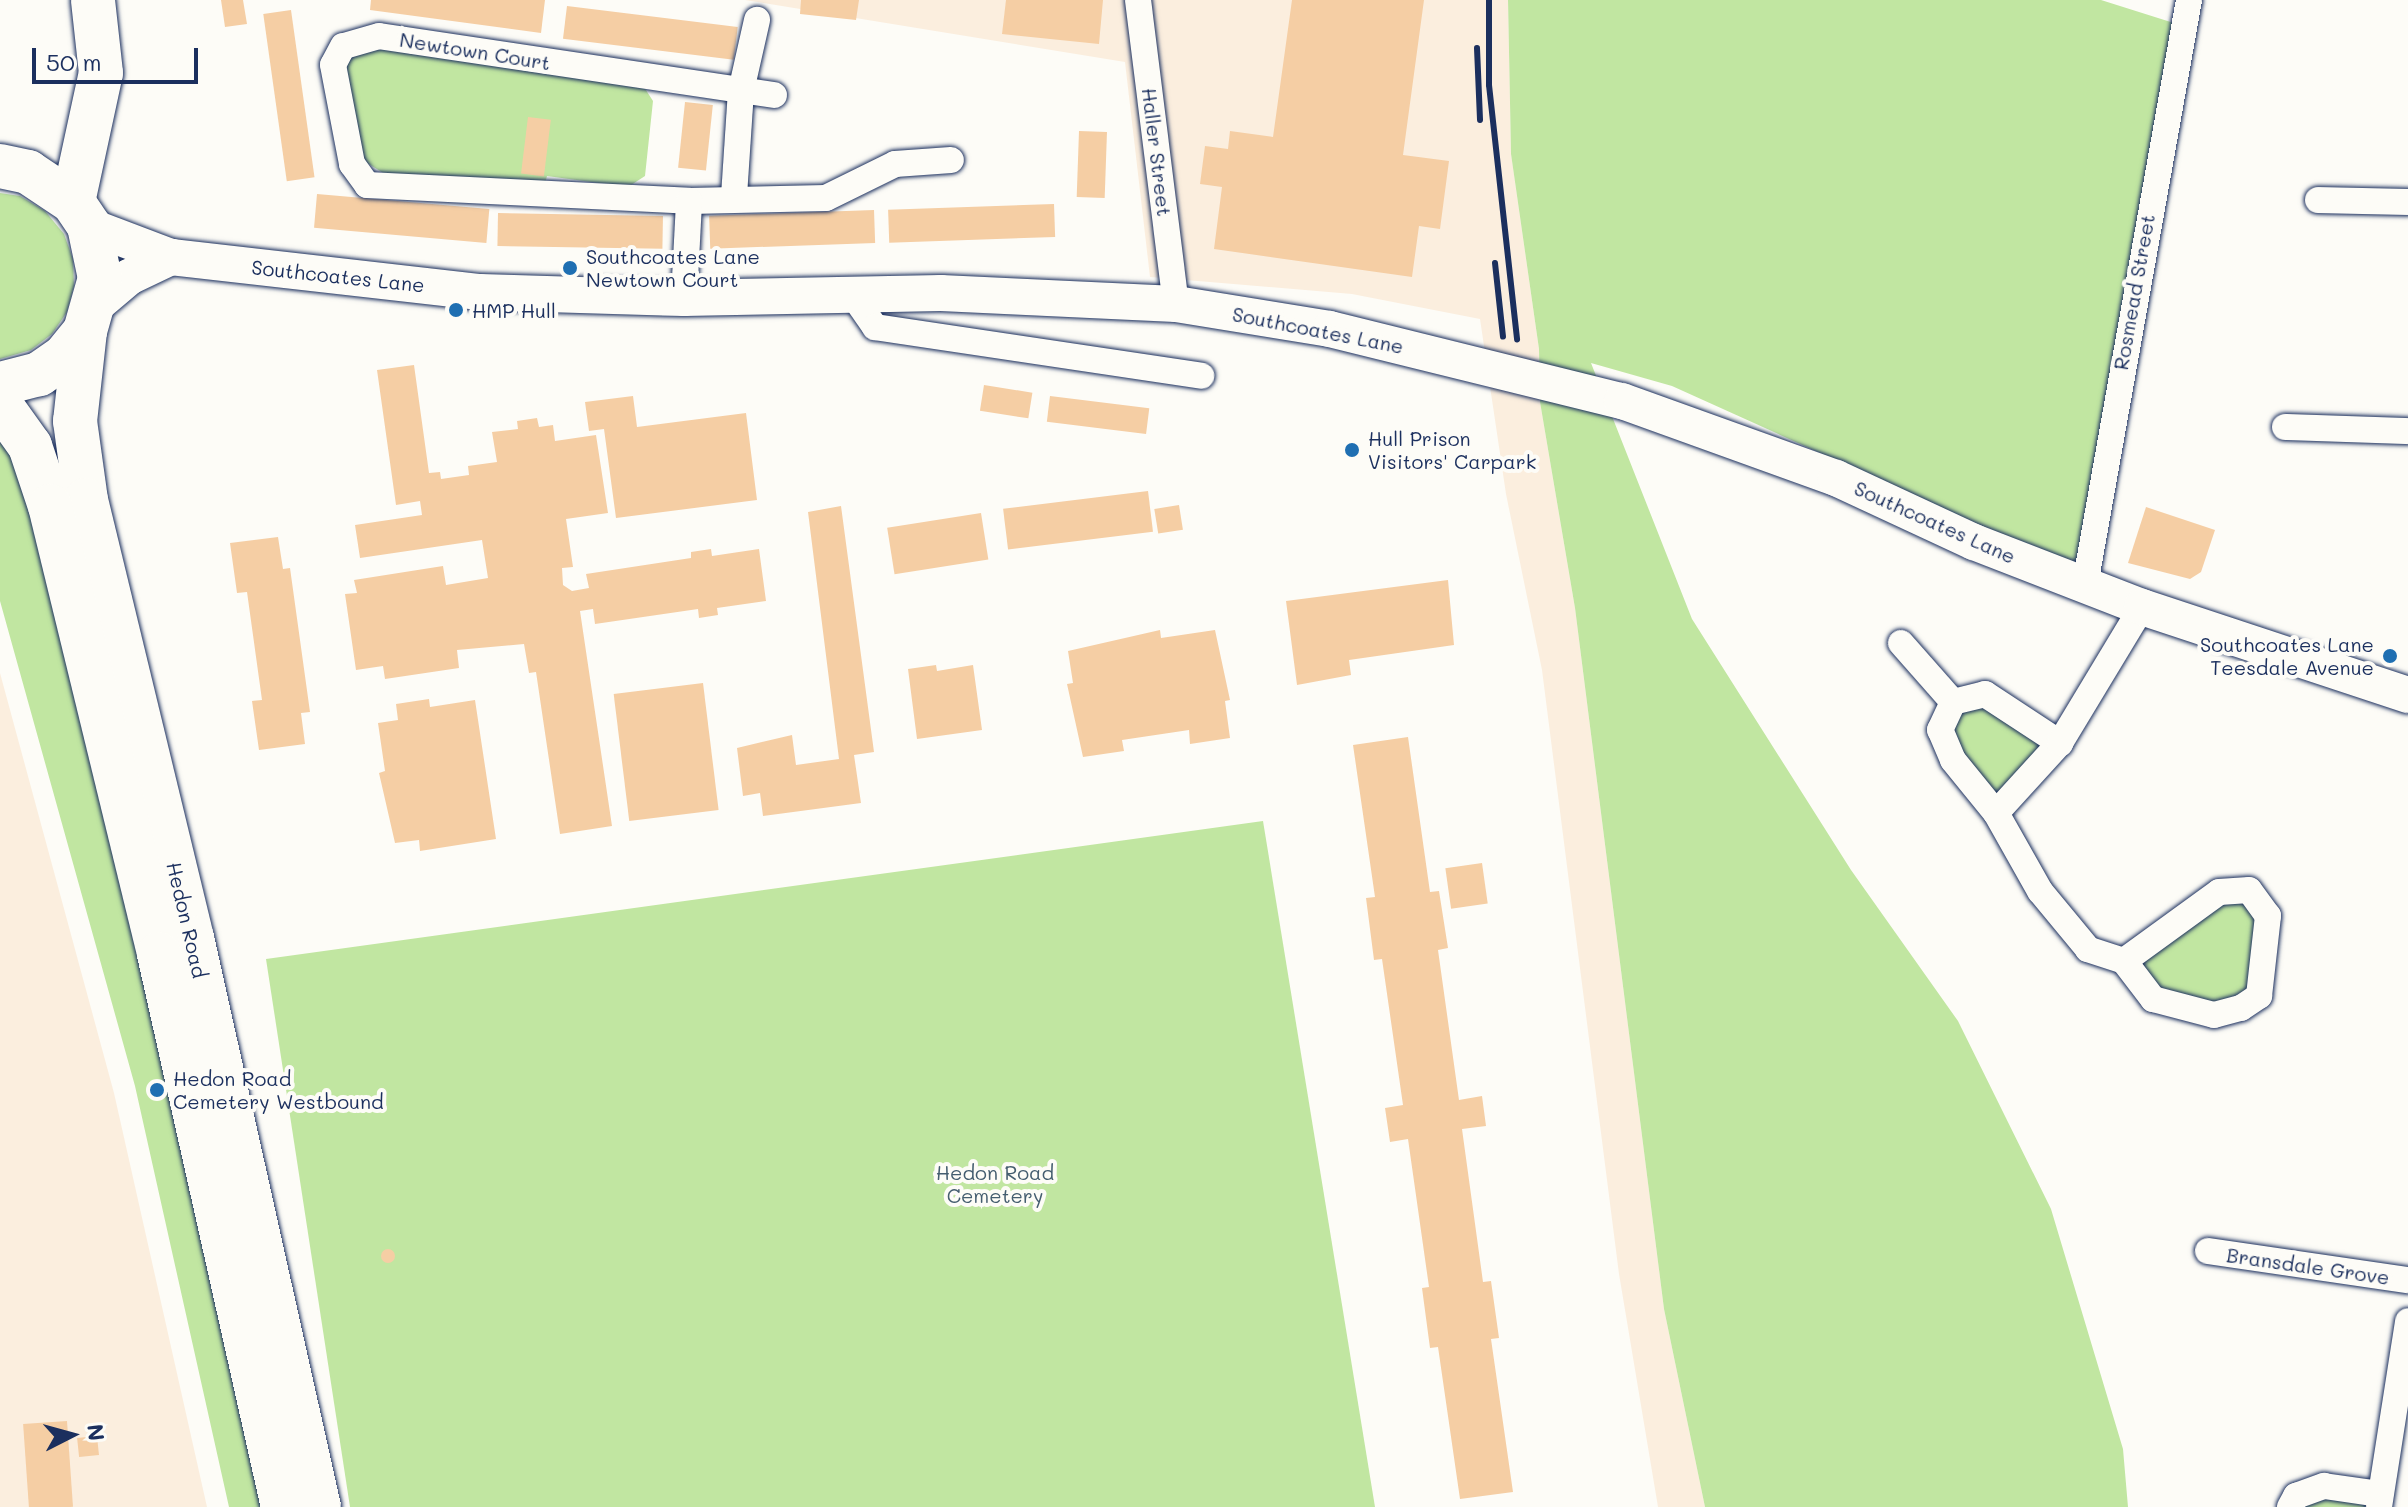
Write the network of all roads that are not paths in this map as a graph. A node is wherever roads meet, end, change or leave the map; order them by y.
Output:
1 (93, 0) edge
2 (1138, 0) edge
3 (2189, 0) edge
4 (757, 20) dead end
5 (741, 91) junction
6 (774, 95) dead end
7 (94, 115) junction
8 (951, 160) dead end
9 (14, 169) edge
10 (734, 196) junction
11 (2318, 200) dead end
12 (689, 201) junction
13 (2408, 202) edge
14 (81, 214) junction
15 (171, 257) junction
16 (850, 291) junction
17 (684, 298) junction
18 (1176, 304) junction
19 (90, 318) junction
20 (1201, 376) dead end
21 (0, 384) edge
22 (0, 404) edge
23 (2285, 427) dead end
24 (2408, 431) edge
25 (2085, 585) junction
26 (2142, 607) junction
27 (1901, 643) dead end
28 (2408, 695) edge
29 (1953, 702) junction
30 (2060, 743) junction
31 (1996, 813) junction
32 (2124, 961) junction
33 (2208, 1251) dead end
34 (2408, 1280) edge
35 (2408, 1321) edge
36 (2380, 1500) edge
37 (283, 1507) edge
38 (319, 1507) edge
39 (2290, 1507) edge

1 - 7 highway
2 - 18 street, Haller Street
3 - 25 street, Rosmead Street
4 - 5 street
5 - 6 street, Newtown Court
5 - 10 street
5 - 12 street, Newtown Court
7 - 9 highway
7 - 14 highway
8 - 10 street, Newtown Court
9 - 14 highway
10 - 12 street, Newtown Court
11 - 13 street
12 - 17 street
14 - 15 street, Southcoates Lane
14 - 19 highway, Hedon Road
15 - 17 street, Southcoates Lane
15 - 19 street
16 - 17 street, Southcoates Lane
16 - 18 street, Southcoates Lane
16 - 20 street
18 - 25 street, Southcoates Lane
19 - 21 highway
19 - 38 highway, Hedon Road
22 - 37 highway, Hedon Road
23 - 24 street
25 - 26 street, Southcoates Lane
26 - 28 street, Southcoates Lane
26 - 30 street
27 - 29 street
29 - 30 street
29 - 31 street
30 - 31 street
31 - 32 street
32 - 32 street
33 - 34 street, Bransdale Grove
35 - 36 street
36 - 39 street

